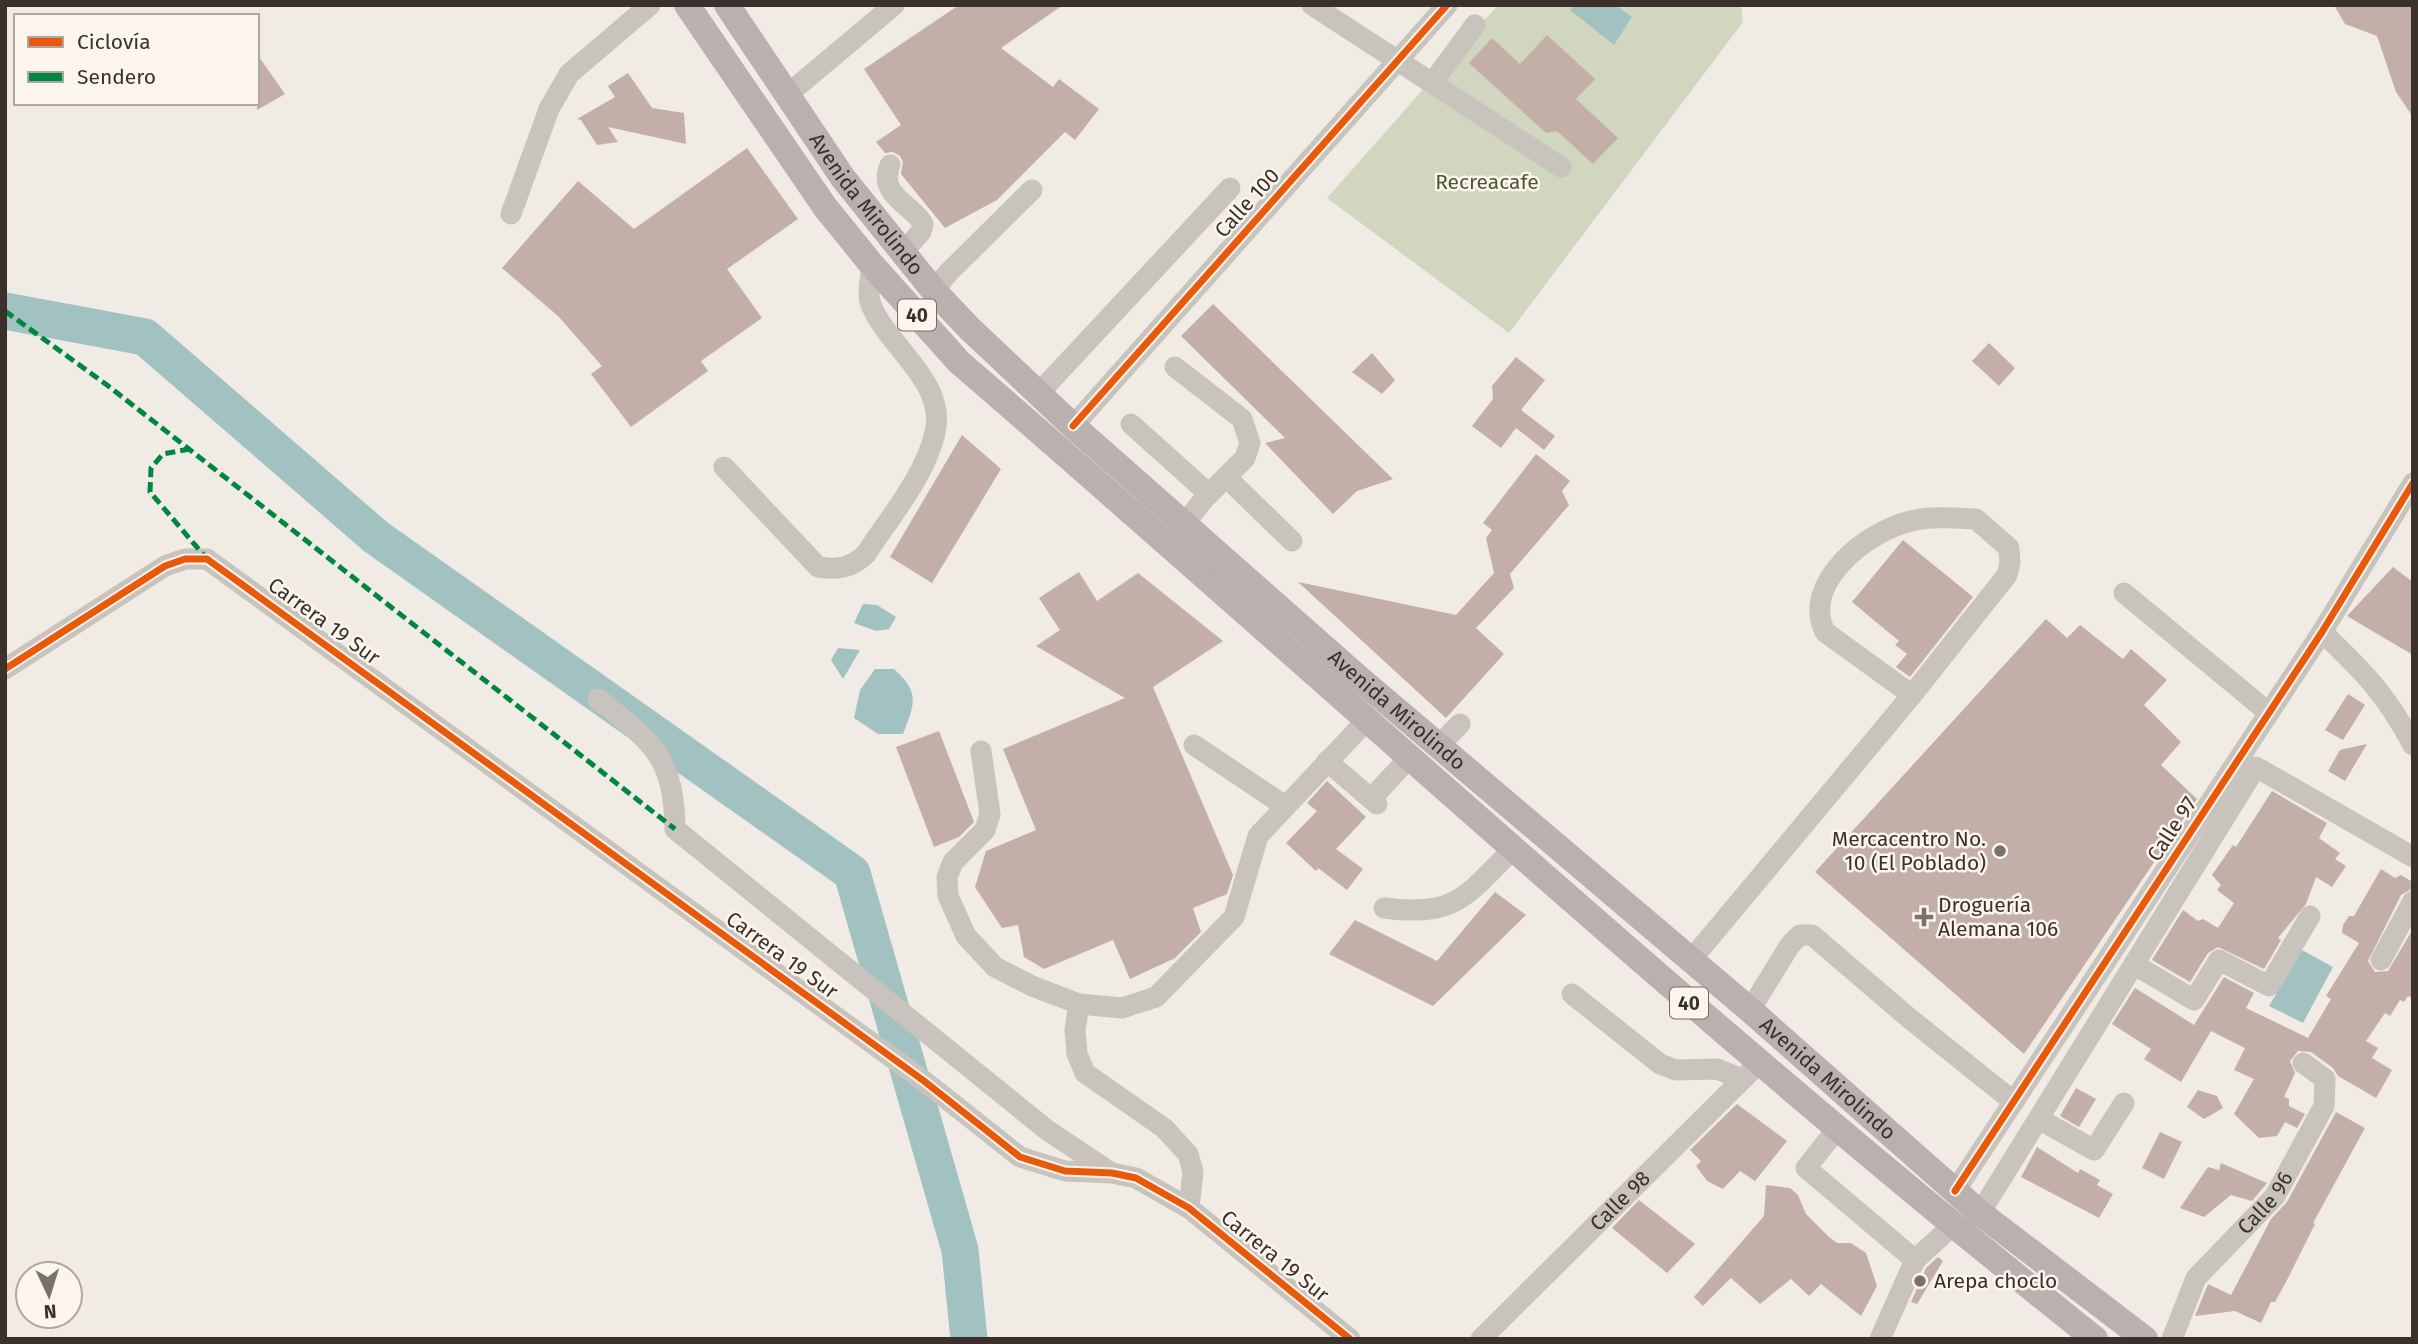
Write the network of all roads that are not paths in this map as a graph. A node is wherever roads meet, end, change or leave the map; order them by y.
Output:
1 (650, 5) edge
2 (687, 5) edge
3 (727, 5) edge
4 (894, 5) edge
5 (1312, 5) edge
6 (1447, 5) edge
7 (1475, 25) dead end
8 (1399, 60) junction
9 (1433, 82) junction
10 (786, 95) junction
11 (890, 165) dead end
12 (1561, 167) dead end
13 (1230, 188) dead end
14 (1032, 190) dead end
15 (511, 214) dead end
16 (902, 253) junction
17 (872, 265) junction
18 (934, 291) junction
19 (1175, 367) dead end
20 (1039, 393) junction
21 (1131, 425) dead end
22 (1073, 426) junction
23 (1065, 454) junction
24 (724, 467) dead end
25 (1226, 477) junction
26 (2413, 483) edge
27 (1209, 494) junction
28 (1185, 524) junction
29 (1292, 541) dead end
30 (1167, 545) junction
31 (1221, 555) junction
32 (1201, 575) junction
33 (2124, 593) dead end
34 (2322, 632) junction
35 (5, 669) edge
36 (1912, 695) junction
37 (598, 699) dead end
38 (2269, 713) junction
39 (1366, 721) junction
40 (1460, 724) dead end
41 (1440, 744) junction
42 (1194, 745) dead end
43 (2413, 745) edge
44 (981, 751) dead end
45 (1409, 758) junction
46 (1327, 761) junction
47 (1285, 806) junction
48 (1513, 849) junction
49 (2413, 857) edge
50 (2413, 901) edge
51 (1384, 908) dead end
52 (2310, 916) dead end
53 (1691, 960) junction
54 (2381, 960) dead end
55 (2134, 965) junction
56 (1573, 994) dead end
57 (1079, 1004) junction
58 (1750, 1010) junction
59 (2303, 1063) dead end
60 (1750, 1072) junction
61 (2014, 1102) junction
62 (2124, 1103) dead end
63 (2039, 1119) junction
64 (1837, 1129) junction
65 (1112, 1173) junction
66 (1955, 1191) junction
67 (1189, 1208) junction
68 (1980, 1213) junction
69 (1952, 1226) junction
70 (1915, 1260) junction
71 (1350, 1339) edge
72 (1481, 1339) edge
73 (1880, 1339) edge
74 (2095, 1339) edge
75 (2145, 1339) edge
76 (2172, 1339) edge

1 - 15 street
2 - 17 main road, Avenida Mirolindo / 40
3 - 10 main road, Avenida Mirolindo / 40
4 - 10 street
5 - 8 street
6 - 8 street, Calle 100
7 - 9 street
8 - 9 street
8 - 22 street, Calle 100
9 - 12 street
10 - 16 main road, Avenida Mirolindo / 40
11 - 16 street
13 - 20 street
14 - 18 street
16 - 18 main road, Avenida Mirolindo / 40
17 - 23 main road, Avenida Mirolindo / 40
17 - 24 street
18 - 20 main road, Avenida Mirolindo / 40
19 - 25 street
20 - 22 main road, Avenida Mirolindo / 40
21 - 27 street
22 - 28 main road, Avenida Mirolindo / 40
23 - 30 main road, Avenida Mirolindo / 40
23 - 32 main road
25 - 27 street
25 - 29 street
26 - 34 street, Calle 97
27 - 28 street
28 - 30 street
28 - 31 main road, Avenida Mirolindo / 40
30 - 32 main road, Avenida Mirolindo / 40
31 - 32 main road
31 - 41 main road, Avenida Mirolindo / 40
32 - 39 main road, Avenida Mirolindo / 40
33 - 38 street
34 - 38 street, Calle 97
34 - 43 street
35 - 65 street, Carrera 19 Sur
36 - 36 street
36 - 53 street
37 - 65 street, Carrera 19 Sur
38 - 61 street, Calle 97
39 - 45 main road, Avenida Mirolindo / 40
39 - 46 street
40 - 41 street
41 - 53 main road, Avenida Mirolindo / 40
42 - 47 street
44 - 57 street
45 - 46 street
45 - 48 main road, Avenida Mirolindo / 40
46 - 47 street
47 - 57 street
48 - 51 street
48 - 60 main road, Avenida Mirolindo / 40
49 - 55 street
50 - 54 street
52 - 55 street
53 - 58 main road, Avenida Mirolindo / 40
55 - 63 street
56 - 60 street
57 - 67 street
58 - 61 street
58 - 66 main road, Avenida Mirolindo / 40
59 - 76 street, Calle 96
60 - 64 main road, Avenida Mirolindo / 40
60 - 72 street, Calle 98
61 - 66 street, Calle 97
62 - 63 street
63 - 68 street
64 - 69 main road, Avenida Mirolindo / 40
64 - 70 street
65 - 67 street, Carrera 19 Sur
66 - 68 main road, Avenida Mirolindo / 40
67 - 71 street, Carrera 19 Sur
68 - 75 main road, Avenida Mirolindo / 40
69 - 70 street
69 - 74 main road, Avenida Mirolindo / 40
70 - 73 street

